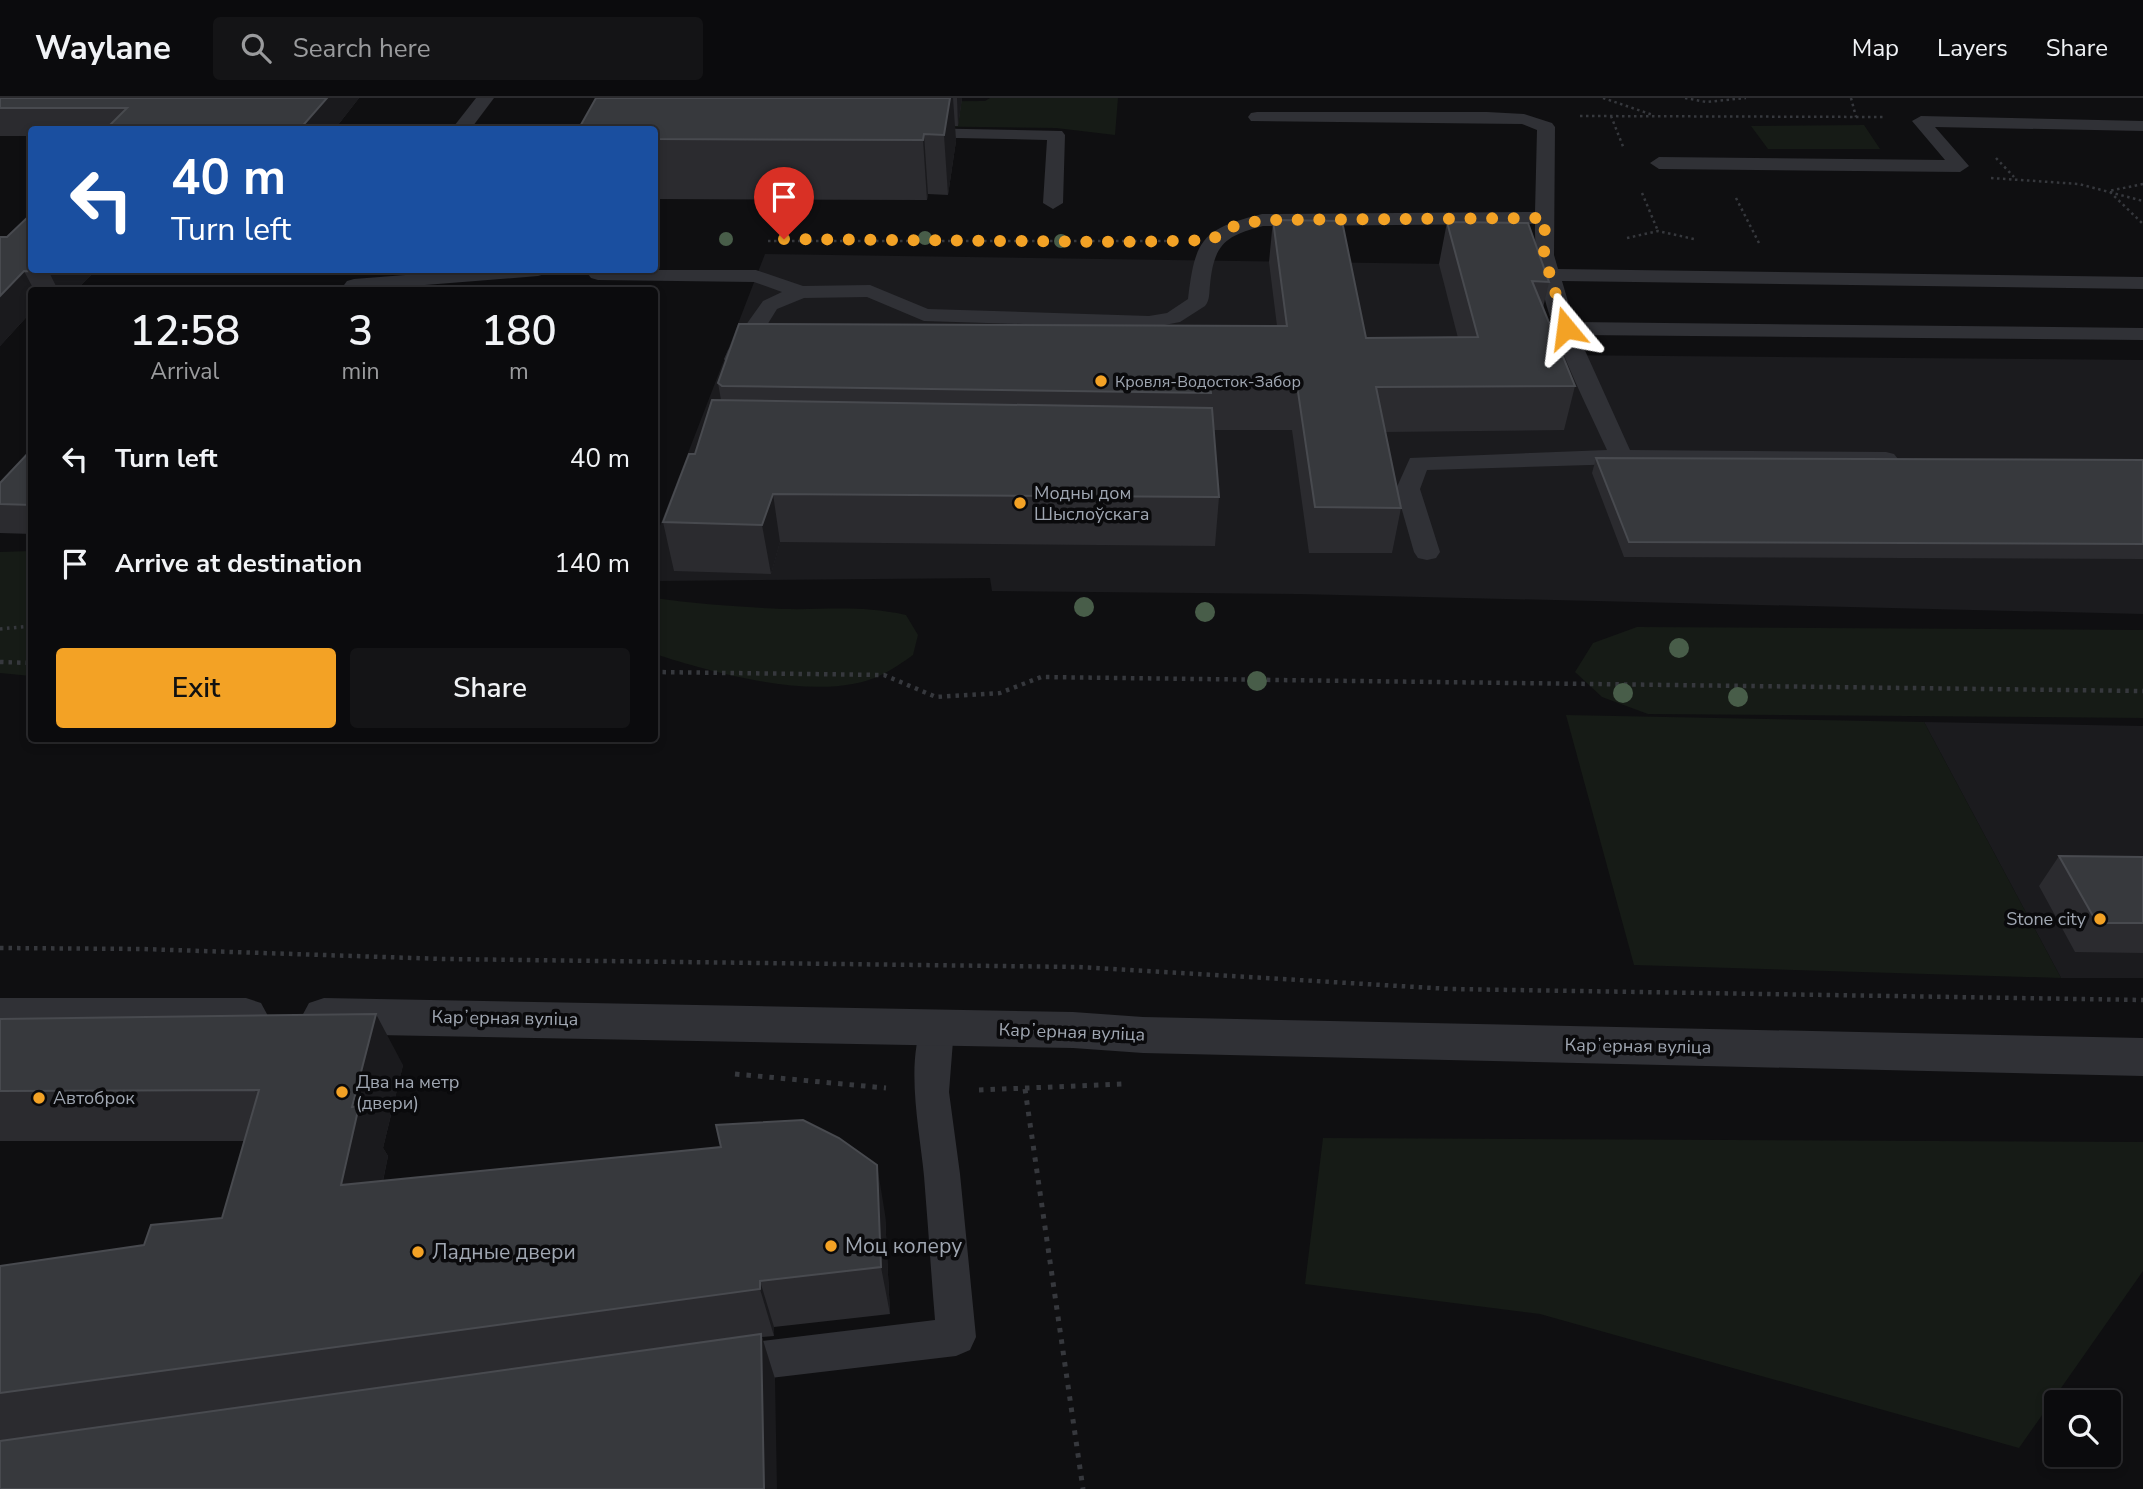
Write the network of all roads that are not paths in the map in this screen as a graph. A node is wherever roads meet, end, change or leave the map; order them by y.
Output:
1 (485, 98) edge
2 (1257, 117) dead end
3 (463, 126) edge
4 (2143, 126) edge
5 (892, 132) edge
6 (1660, 163) dead end
7 (1053, 203) dead end
8 (1545, 218) junction
9 (492, 273) edge
10 (598, 274) dead end
11 (1550, 275) junction
12 (355, 282) edge
13 (2143, 283) edge
14 (801, 292) junction
15 (1566, 328) junction
16 (2143, 334) edge
17 (727, 384) edge
18 (1622, 457) junction
19 (1910, 460) edge
20 (1427, 552) dead end
21 (0, 1016) edge
22 (937, 1028) junction
23 (2143, 1056) edge
24 (688, 1369) edge

1 - 3 lane
2 - 8 lane
4 - 6 lane
5 - 7 lane
8 - 11 lane
8 - 14 lane
9 - 12 lane
10 - 14 lane
11 - 13 lane
11 - 15 lane
14 - 17 lane
15 - 16 lane
15 - 18 lane
18 - 19 lane
18 - 20 lane
21 - 22 street, Карʼерная вуліца
22 - 23 street, Карʼерная вуліца
22 - 24 lane

